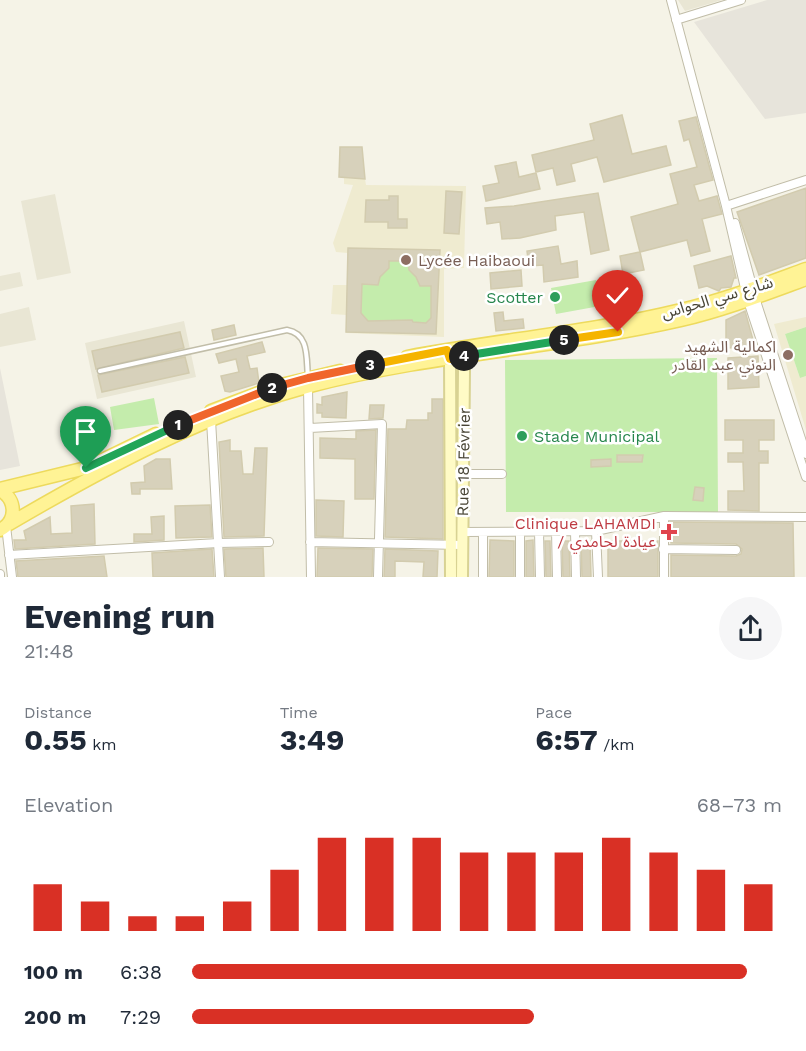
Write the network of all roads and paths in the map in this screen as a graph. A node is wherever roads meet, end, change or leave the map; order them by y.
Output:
1 (671, 0) edge
2 (741, 0) edge
3 (676, 20) junction
4 (806, 180) edge
5 (728, 205) junction
6 (806, 269) edge
7 (806, 279) edge
8 (750, 295) junction
9 (455, 353) junction
10 (100, 371) dead end
11 (308, 382) junction
12 (789, 415) junction
13 (211, 420) junction
14 (310, 428) junction
15 (806, 454) edge
16 (804, 466) edge
17 (457, 474) junction
18 (502, 474) dead end
19 (806, 477) edge
20 (0, 490) edge
21 (664, 516) junction
22 (806, 517) edge
23 (5, 527) edge
24 (539, 531) junction
25 (556, 531) junction
26 (575, 531) junction
27 (596, 531) junction
28 (462, 532) junction
29 (483, 532) junction
30 (520, 532) junction
31 (269, 542) dead end
32 (310, 542) junction
33 (378, 542) junction
34 (218, 543) junction
35 (456, 545) junction
36 (663, 549) junction
37 (736, 550) dead end
38 (9, 555) junction
39 (12, 577) edge
40 (220, 577) edge
41 (311, 577) edge
42 (378, 577) edge
43 (451, 577) edge
44 (462, 577) edge
45 (483, 577) edge
46 (520, 577) edge
47 (540, 577) edge
48 (557, 577) edge
49 (576, 577) edge
50 (598, 577) edge
51 (664, 577) edge

1 - 3 street
2 - 3 street
3 - 5 street
4 - 5 street
5 - 8 street
6 - 8 main road, شارع سي الحواس
7 - 8 main road, شارع سي الحواس
8 - 9 main road, شارع سي الحواس
8 - 12 street
9 - 11 main road, شارع سي الحواس
9 - 17 street, Rue 18 Février
10 - 11 lane
11 - 13 main road
11 - 14 street
11 - 20 main road
12 - 15 street
12 - 16 street
13 - 23 main road
13 - 34 street
14 - 32 street
14 - 33 street
16 - 19 street
17 - 18 street
17 - 28 street, Rue 18 Février
17 - 35 street, Rue 18 Février
20 - 23 main road
21 - 22 street
21 - 27 street
21 - 36 street
23 - 38 street
24 - 25 street
24 - 30 street
24 - 47 street
25 - 26 street
25 - 48 street
26 - 27 street
26 - 49 street
27 - 50 street
28 - 29 street
28 - 35 street, Rue 18 Février
29 - 30 street
29 - 45 street
30 - 46 street
31 - 34 street
32 - 33 street
32 - 41 street
33 - 35 street
33 - 42 street
34 - 38 street
34 - 40 street
35 - 43 street, Rue 18 Février
35 - 44 street, Rue 18 Février
36 - 37 street
36 - 51 street
38 - 39 street

